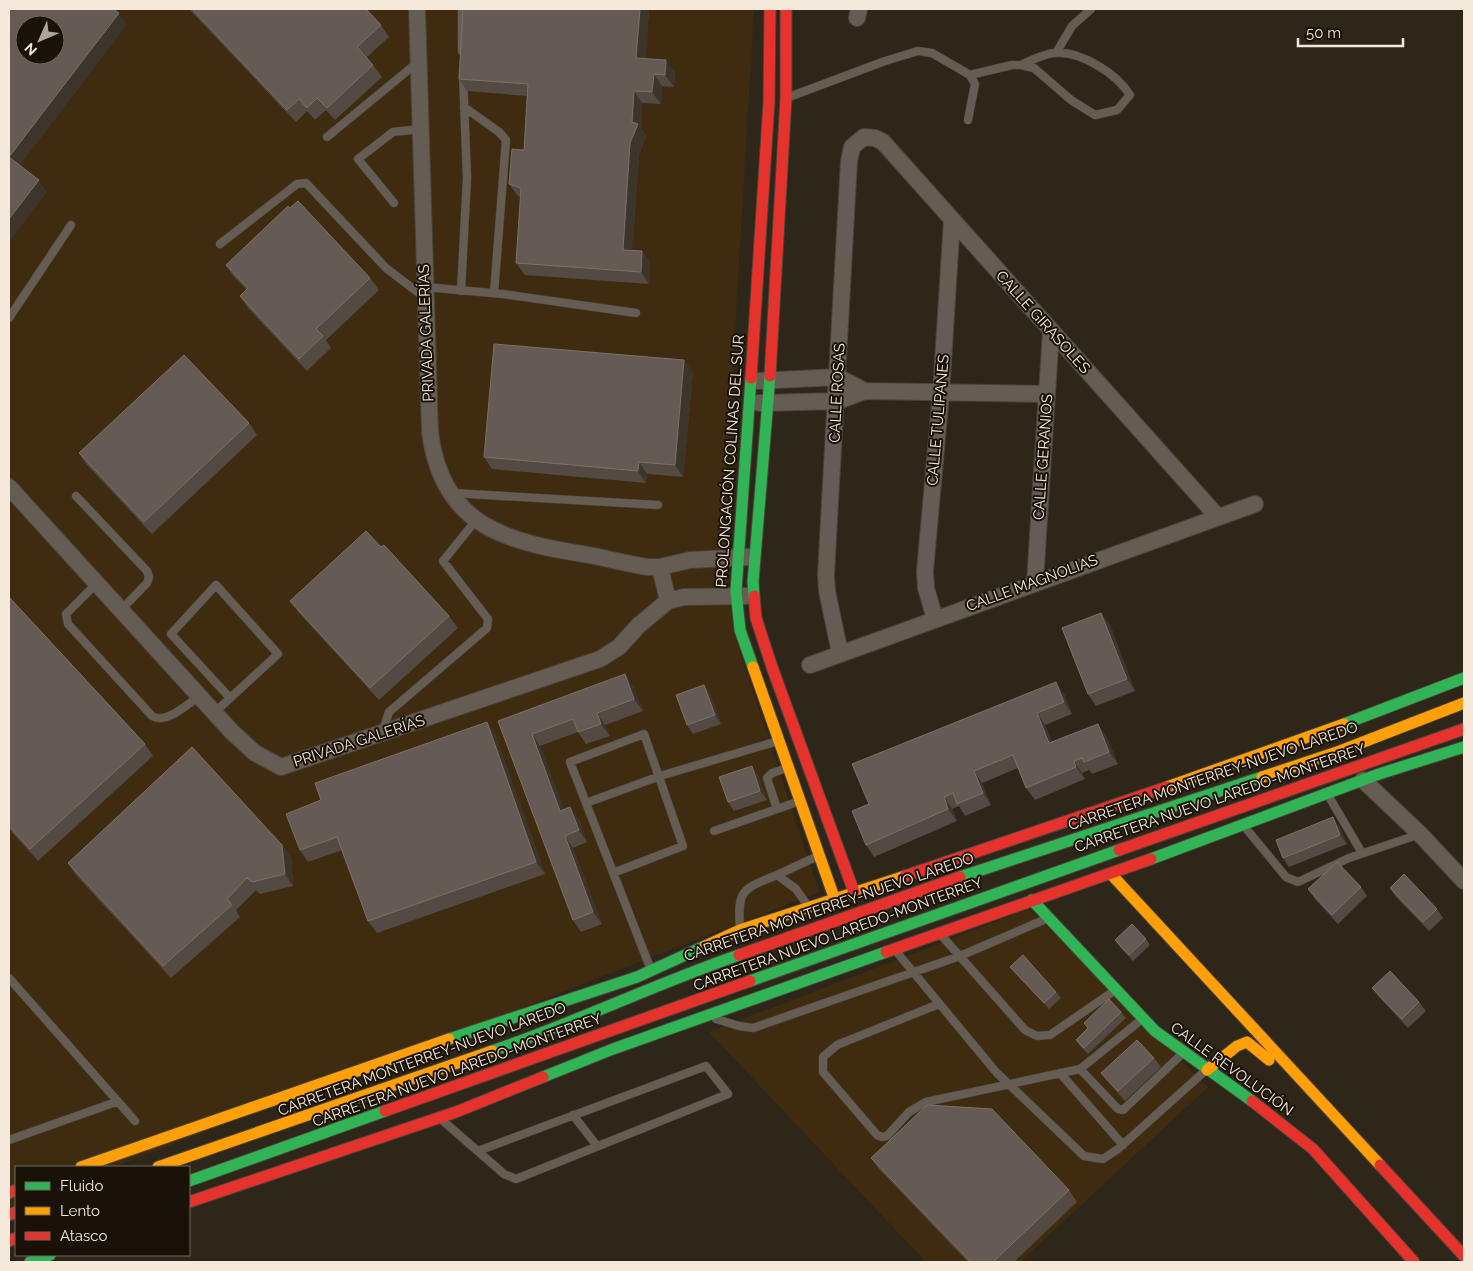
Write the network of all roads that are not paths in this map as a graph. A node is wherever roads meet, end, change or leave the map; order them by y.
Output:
1 (417, 9) edge
2 (462, 9) edge
3 (770, 9) edge
4 (786, 9) edge
5 (1091, 9) edge
6 (1056, 53) junction
7 (462, 61) edge
8 (418, 62) junction
9 (1021, 64) junction
10 (462, 70) edge
11 (970, 75) junction
12 (786, 98) junction
13 (770, 102) junction
14 (464, 107) junction
15 (968, 120) dead end
16 (420, 128) junction
17 (327, 137) dead end
18 (864, 137) joint
19 (394, 203) dead end
20 (952, 220) junction
21 (71, 226) dead end
22 (220, 244) dead end
23 (461, 290) junction
24 (425, 292) junction
25 (494, 293) junction
26 (636, 313) dead end
27 (9, 318) edge
28 (1051, 331) junction
29 (838, 377) junction
30 (768, 380) junction
31 (751, 381) junction
32 (865, 391) junction
33 (941, 392) junction
34 (1047, 394) junction
35 (838, 401) junction
36 (751, 402) junction
37 (768, 402) junction
38 (9, 487) edge
39 (450, 493) junction
40 (76, 496) dead end
41 (1255, 504) dead end
42 (658, 505) dead end
43 (1217, 516) junction
44 (477, 520) junction
45 (756, 556) junction
46 (740, 558) junction
47 (660, 567) junction
48 (1035, 582) junction
49 (97, 583) junction
50 (755, 594) junction
51 (737, 598) junction
52 (668, 601) junction
53 (121, 610) junction
54 (935, 619) junction
55 (840, 653) junction
56 (810, 665) dead end
57 (1464, 678) edge
58 (200, 696) junction
59 (230, 698) junction
60 (1464, 702) edge
61 (215, 712) junction
62 (1464, 729) edge
63 (382, 734) junction
64 (797, 735) junction
65 (1464, 740) edge
66 (778, 741) junction
67 (1464, 747) edge
68 (806, 762) junction
69 (788, 768) junction
70 (1379, 774) junction
71 (660, 776) junction
72 (1363, 780) junction
73 (1328, 794) junction
74 (809, 798) junction
75 (586, 803) junction
76 (777, 810) junction
77 (1243, 824) junction
78 (714, 831) dead end
79 (1420, 834) junction
80 (1028, 836) junction
81 (1362, 853) junction
82 (819, 856) junction
83 (614, 873) junction
84 (1111, 874) junction
85 (777, 875) junction
86 (1464, 882) edge
87 (937, 884) junction
88 (854, 892) junction
89 (834, 900) junction
90 (1032, 900) junction
91 (808, 907) junction
92 (1050, 918) junction
93 (822, 926) junction
94 (740, 930) junction
95 (940, 933) junction
96 (894, 949) junction
97 (960, 956) junction
98 (678, 960) junction
99 (651, 970) junction
100 (913, 971) junction
101 (637, 977) junction
102 (9, 978) edge
103 (658, 985) junction
104 (1116, 990) junction
105 (940, 1004) junction
106 (706, 1016) junction
107 (1143, 1019) junction
108 (525, 1040) junction
109 (613, 1049) junction
110 (1183, 1052) junction
111 (1080, 1069) junction
112 (1207, 1070) junction
113 (1291, 1070) junction
114 (493, 1073) junction
115 (1060, 1073) junction
116 (1009, 1084) junction
117 (116, 1102) junction
118 (572, 1115) junction
119 (438, 1117) junction
120 (135, 1121) dead end
121 (9, 1140) edge
122 (1123, 1145) junction
123 (597, 1146) junction
124 (478, 1151) junction
125 (84, 1166) edge
126 (161, 1166) edge
127 (190, 1181) edge
128 (190, 1202) edge
129 (47, 1256) edge
130 (1464, 1256) edge
131 (30, 1262) edge
132 (1414, 1262) edge

1 - 8 street, PRIVADA GALERÍAS
2 - 7 lane
3 - 13 main road, PROLONGACIÓN COLINAS DEL SUR
4 - 12 main road, PROLONGACIÓN COLINAS DEL SUR
5 - 6 lane
6 - 9 lane
6 - 9 lane
8 - 16 street, PRIVADA GALERÍAS
8 - 17 lane
9 - 11 lane
10 - 14 lane
11 - 12 lane
11 - 15 lane
12 - 13 lane
12 - 30 main road, PROLONGACIÓN COLINAS DEL SUR
13 - 31 main road, PROLONGACIÓN COLINAS DEL SUR
14 - 23 lane
14 - 25 lane
16 - 19 lane
16 - 24 street, PRIVADA GALERÍAS
18 - 20 street, CALLE GIRASOLES
18 - 29 street, CALLE ROSAS
20 - 28 street, CALLE GIRASOLES
20 - 33 street, CALLE TULIPANES
21 - 27 lane
22 - 24 lane
23 - 24 lane
23 - 25 lane
24 - 39 street, PRIVADA GALERÍAS
25 - 26 lane
28 - 34 street, CALLE GERANIOS
28 - 43 street, CALLE GIRASOLES
29 - 30 street
29 - 32 street
29 - 35 street, CALLE ROSAS
30 - 31 street
30 - 37 main road, PROLONGACIÓN COLINAS DEL SUR
31 - 36 main road, PROLONGACIÓN COLINAS DEL SUR
32 - 33 street
32 - 35 street
33 - 34 street
33 - 54 street, CALLE TULIPANES
34 - 48 street, CALLE GERANIOS
35 - 37 street
35 - 55 street, CALLE ROSAS
36 - 37 street
36 - 46 main road, PROLONGACIÓN COLINAS DEL SUR
37 - 45 main road, PROLONGACIÓN COLINAS DEL SUR
38 - 49 street, PRIVADA GALERÍAS
39 - 42 lane
39 - 44 street, PRIVADA GALERÍAS
40 - 53 lane
41 - 43 street, CALLE MAGNOLIAS
43 - 48 street, CALLE MAGNOLIAS
44 - 47 street, PRIVADA GALERÍAS
44 - 63 lane
45 - 46 street, PRIVADA GALERÍAS
45 - 50 main road, PROLONGACIÓN COLINAS DEL SUR
46 - 47 street, PRIVADA GALERÍAS
46 - 51 main road, PROLONGACIÓN COLINAS DEL SUR
47 - 52 street
48 - 54 street, CALLE MAGNOLIAS
49 - 53 street, PRIVADA GALERÍAS
49 - 58 lane
50 - 51 street
50 - 64 main road, PROLONGACIÓN COLINAS DEL SUR
51 - 52 street
51 - 66 main road, PROLONGACIÓN COLINAS DEL SUR
52 - 63 street, PRIVADA GALERÍAS
53 - 58 street, PRIVADA GALERÍAS
54 - 55 street, CALLE MAGNOLIAS
55 - 56 street, CALLE MAGNOLIAS
57 - 80 main road
58 - 61 street, PRIVADA GALERÍAS
59 - 59 lane
59 - 61 lane
60 - 87 main road, CARRETERA MONTERREY-NUEVO LAREDO
61 - 63 street, PRIVADA GALERÍAS
62 - 114 main road, CARRETERA NUEVO LAREDO-MONTERREY
64 - 66 lane
64 - 68 main road, PROLONGACIÓN COLINAS DEL SUR
65 - 70 main road
66 - 69 main road, PROLONGACIÓN COLINAS DEL SUR
66 - 71 lane
67 - 70 main road
68 - 69 lane
68 - 74 main road, PROLONGACIÓN COLINAS DEL SUR
69 - 74 main road, PROLONGACIÓN COLINAS DEL SUR
69 - 76 lane
70 - 72 main road
71 - 75 lane
71 - 75 lane
71 - 83 lane
72 - 73 main road
72 - 79 street
73 - 77 main road
73 - 81 lane
74 - 76 lane
74 - 82 main road, PROLONGACIÓN COLINAS DEL SUR
74 - 88 main road, PROLONGACIÓN COLINAS DEL SUR
75 - 83 lane
76 - 78 lane
77 - 81 lane
77 - 84 main road
79 - 81 lane
79 - 86 street
80 - 87 main road
80 - 88 main road
82 - 85 lane
82 - 89 main road, PROLONGACIÓN COLINAS DEL SUR
83 - 99 lane
84 - 90 main road
84 - 113 main road, CALLE REVOLUCIÓN
85 - 91 lane
85 - 94 lane
87 - 93 main road, CARRETERA MONTERREY-NUEVO LAREDO
88 - 89 main road
89 - 91 main road
90 - 92 main road, CALLE REVOLUCIÓN
90 - 95 main road
91 - 94 main road
92 - 97 lane
92 - 104 main road, CALLE REVOLUCIÓN
93 - 98 main road
93 - 103 main road, CARRETERA MONTERREY-NUEVO LAREDO
94 - 98 main road
95 - 96 main road
95 - 97 lane
96 - 100 lane
96 - 106 main road
97 - 100 lane
97 - 104 lane
98 - 99 main road
99 - 101 main road
99 - 103 lane
100 - 105 lane
100 - 106 lane
101 - 108 main road
101 - 125 main road
102 - 117 lane
103 - 108 main road, CARRETERA MONTERREY-NUEVO LAREDO
104 - 107 main road, CALLE REVOLUCIÓN
105 - 116 lane
105 - 116 lane
106 - 109 main road
107 - 110 main road, CALLE REVOLUCIÓN
107 - 111 lane
108 - 126 main road, CARRETERA MONTERREY-NUEVO LAREDO
109 - 114 main road
109 - 119 main road
110 - 111 lane
110 - 112 main road, CALLE REVOLUCIÓN
111 - 115 lane
112 - 113 main road
112 - 122 lane
112 - 132 main road, CALLE REVOLUCIÓN
113 - 130 main road, CALLE REVOLUCIÓN
114 - 127 main road, CARRETERA NUEVO LAREDO-MONTERREY
115 - 116 lane
115 - 122 lane
116 - 122 lane
117 - 120 lane
117 - 121 lane
118 - 123 lane
118 - 123 lane
118 - 124 lane
119 - 124 lane
119 - 128 main road
123 - 124 lane
129 - 131 main road

